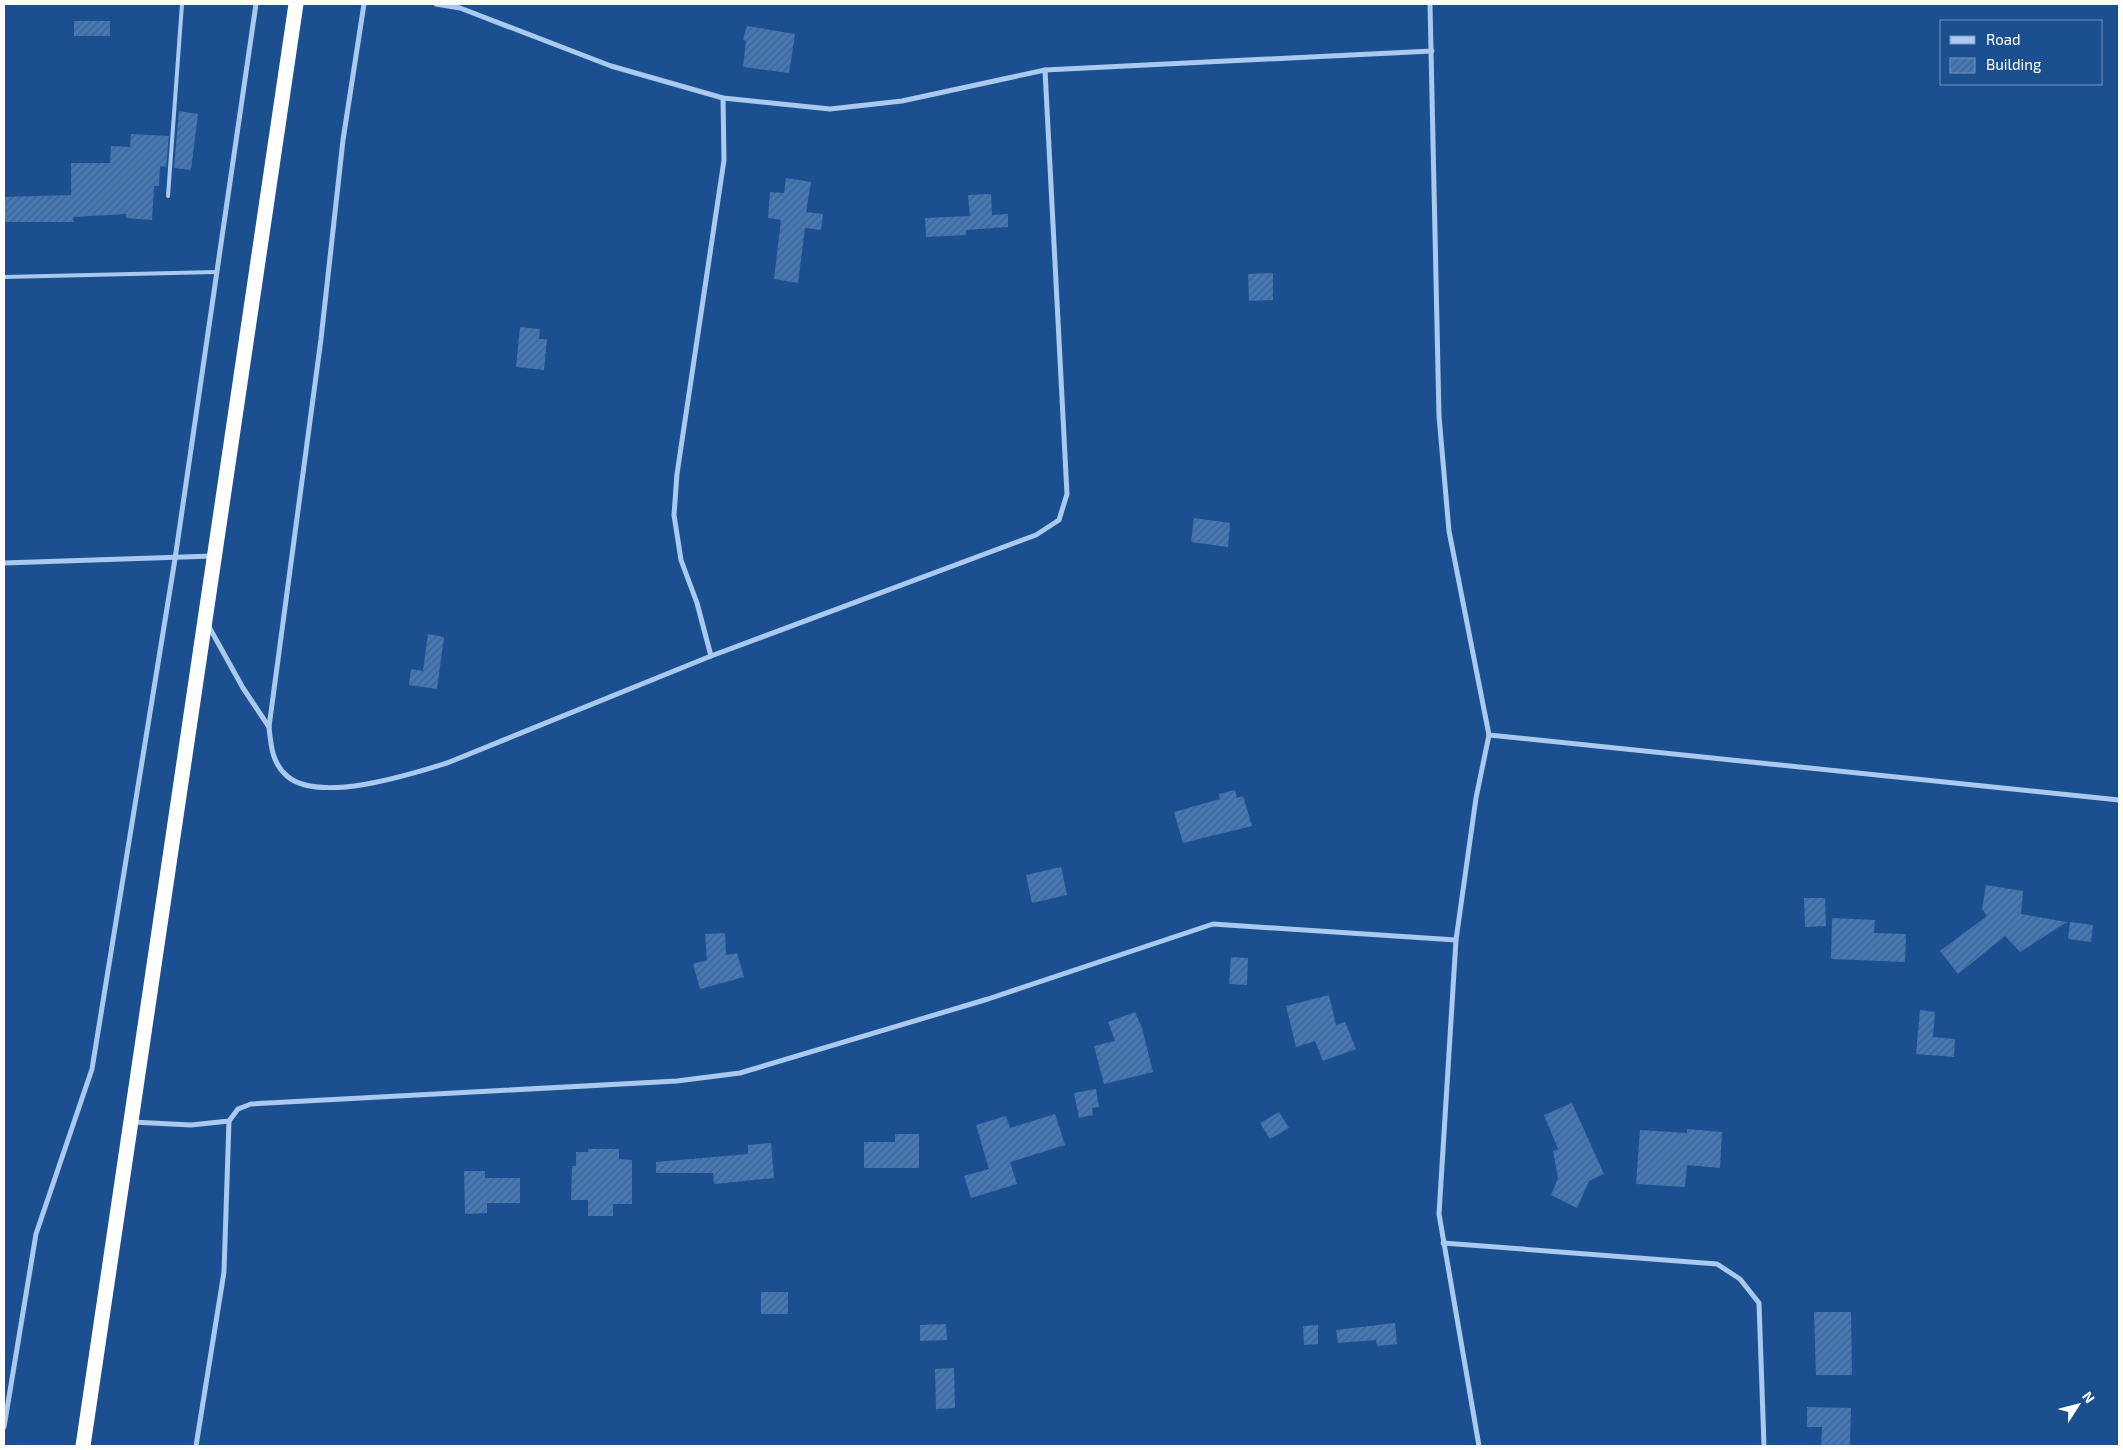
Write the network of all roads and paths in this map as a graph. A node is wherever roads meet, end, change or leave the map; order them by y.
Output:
1 (182, 4) edge
2 (256, 4) edge
3 (296, 4) edge
4 (364, 4) edge
5 (436, 4) edge
6 (1430, 4) edge
7 (1432, 51) junction
8 (1045, 70) junction
9 (723, 98) junction
10 (168, 196) dead end
11 (216, 272) junction
12 (4, 276) edge
13 (214, 556) junction
14 (175, 559) junction
15 (4, 564) edge
16 (205, 620) junction
17 (711, 656) junction
18 (269, 727) junction
19 (1489, 735) junction
20 (2119, 800) edge
21 (1456, 940) junction
22 (229, 1121) junction
23 (132, 1122) junction
24 (1443, 1243) junction
25 (4, 1428) edge
26 (83, 1446) edge
27 (196, 1446) edge
28 (1479, 1446) edge
29 (1764, 1446) edge

1 - 10 lane
2 - 11 street
3 - 13 highway
4 - 18 street
5 - 9 street
6 - 7 street
7 - 8 street
7 - 19 street
8 - 9 street
8 - 17 street
9 - 17 street
11 - 12 lane
11 - 14 street
13 - 14 street
13 - 16 highway
14 - 15 street
14 - 25 street
16 - 18 street
16 - 23 highway
17 - 18 street
19 - 20 street
19 - 21 street
21 - 22 street
21 - 24 street
22 - 23 street
22 - 27 street
23 - 26 highway
24 - 28 street
24 - 29 street

